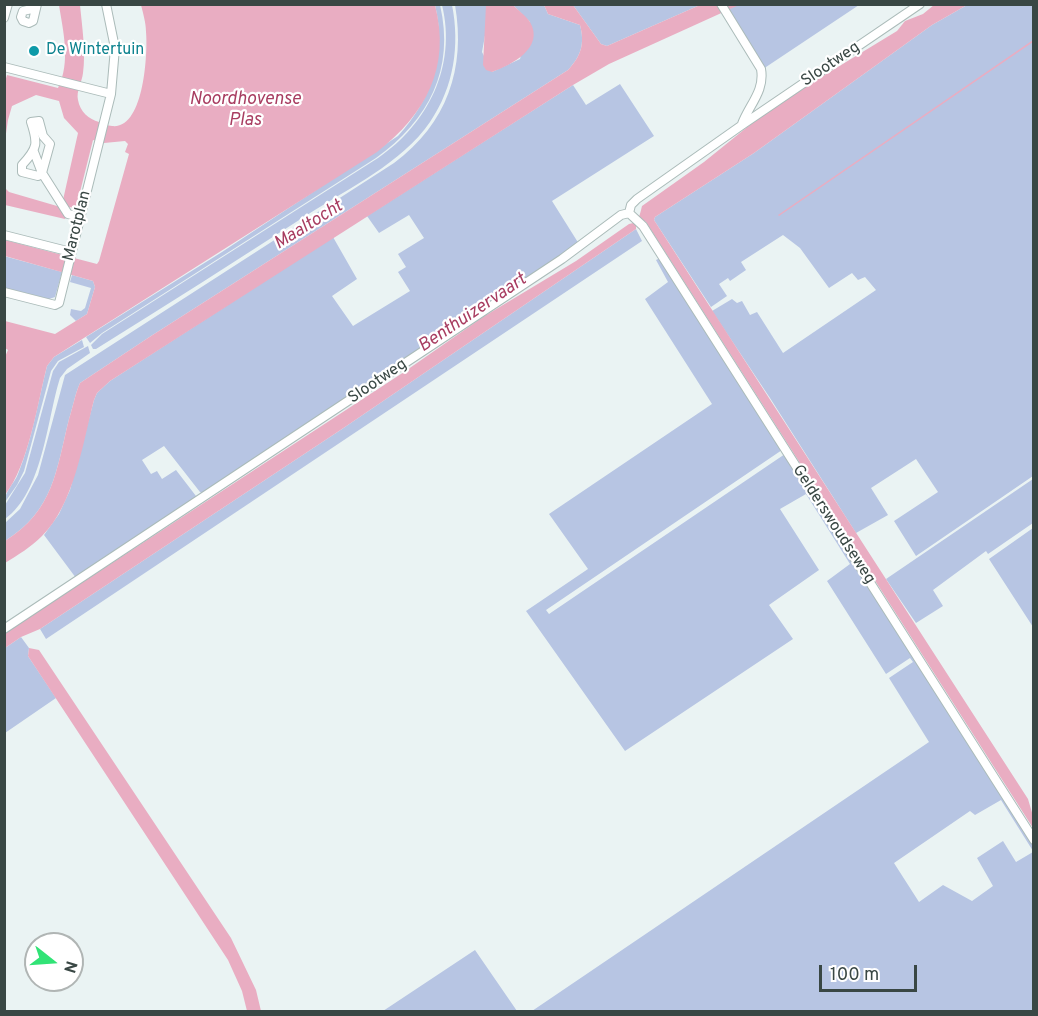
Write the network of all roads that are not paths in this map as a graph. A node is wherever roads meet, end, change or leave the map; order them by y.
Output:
1 (8, 4) edge
2 (106, 4) edge
3 (920, 4) edge
4 (723, 9) edge
5 (4, 18) edge
6 (4, 67) edge
7 (111, 94) junction
8 (742, 125) junction
9 (34, 152) junction
10 (42, 173) junction
11 (630, 214) junction
12 (77, 217) junction
13 (4, 235) edge
14 (71, 253) junction
15 (4, 292) edge
16 (4, 629) edge
17 (1034, 840) edge

1 - 5 street
2 - 7 street, Marotplan
3 - 8 street, Slootweg
4 - 8 street, Slootweg
6 - 7 street
7 - 12 street, Marotplan
8 - 11 street, Slootweg
9 - 10 street
9 - 10 street
9 - 10 street
10 - 12 street
11 - 16 street, Slootweg
11 - 17 street, Gelderswoudseweg
12 - 14 street, Marotplan
13 - 14 street
14 - 15 street, Marotplan

